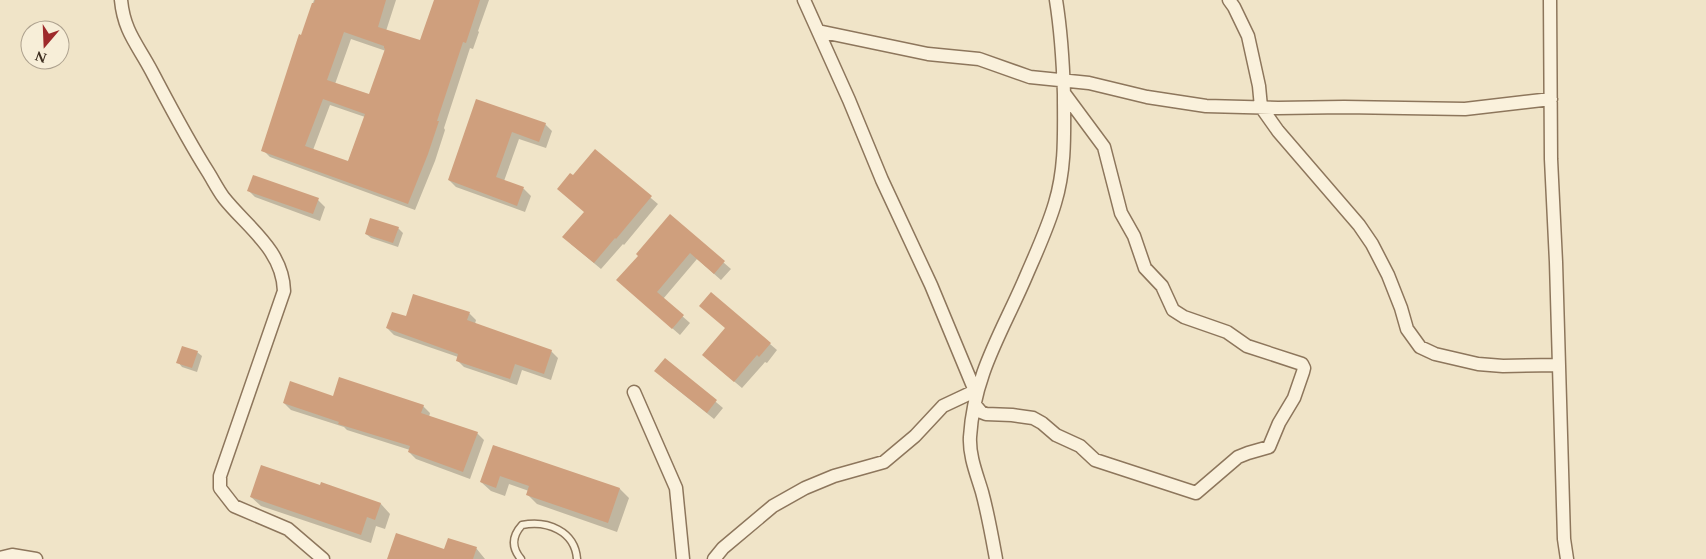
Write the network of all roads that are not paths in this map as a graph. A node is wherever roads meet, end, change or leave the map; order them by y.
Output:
1 (121, 0) edge
2 (804, 0) edge
3 (1056, 0) edge
4 (1229, 0) edge
5 (1550, 0) edge
6 (818, 31) junction
7 (1064, 79) junction
8 (1064, 93) junction
9 (1551, 99) junction
10 (1261, 107) junction
11 (1558, 365) junction
12 (976, 390) junction
13 (634, 392) dead end
14 (975, 405) junction
15 (0, 558) edge
16 (36, 559) edge
17 (323, 559) edge
18 (521, 559) edge
19 (577, 559) edge
20 (683, 559) edge
21 (714, 559) edge
22 (996, 559) edge
23 (1567, 559) edge

1 - 17 street
2 - 6 street
3 - 7 street
4 - 10 street
5 - 9 street
6 - 7 street
6 - 12 street
7 - 8 street
7 - 10 street
8 - 12 street
8 - 14 street
9 - 10 street
9 - 11 street
10 - 11 street
11 - 23 street
12 - 14 street
12 - 21 street
13 - 20 street
14 - 22 street
15 - 16 street
18 - 19 lane

